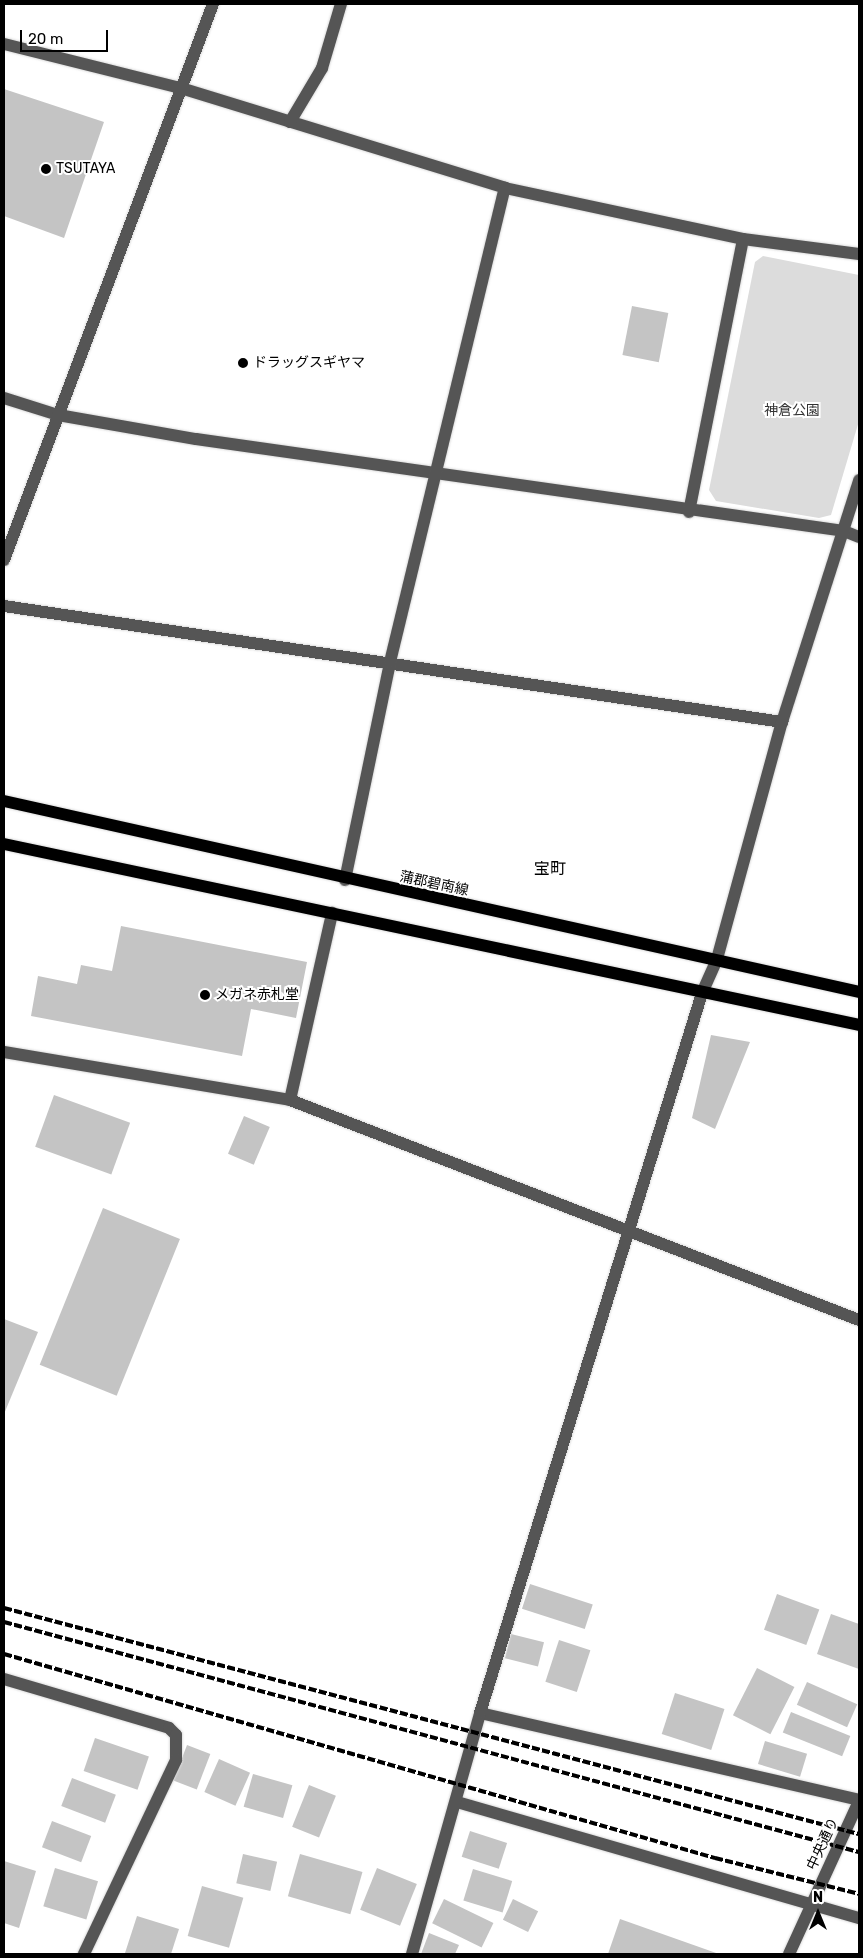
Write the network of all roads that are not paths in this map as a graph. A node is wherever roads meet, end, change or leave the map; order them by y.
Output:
1 (214, 4) edge
2 (341, 4) edge
3 (4, 44) edge
4 (184, 89) junction
5 (290, 122) junction
6 (505, 188) junction
7 (743, 238) junction
8 (859, 254) edge
9 (4, 398) edge
10 (58, 415) junction
11 (438, 474) junction
12 (859, 480) edge
13 (689, 512) junction
14 (844, 531) junction
15 (859, 537) edge
16 (4, 560) edge
17 (4, 606) edge
18 (390, 662) junction
19 (782, 722) junction
20 (4, 801) edge
21 (4, 844) edge
22 (345, 880) junction
23 (332, 913) junction
24 (717, 959) junction
25 (859, 992) edge
26 (702, 993) junction
27 (859, 1025) edge
28 (4, 1052) edge
29 (290, 1100) junction
30 (630, 1232) junction
31 (859, 1320) edge
32 (4, 1679) edge
33 (480, 1713) junction
34 (859, 1800) edge
35 (457, 1802) junction
36 (812, 1903) junction
37 (859, 1918) edge
38 (84, 1954) edge
39 (412, 1954) edge
40 (789, 1954) edge

1 - 4 street
2 - 5 street
3 - 4 street
4 - 5 street
4 - 10 street
5 - 6 street
6 - 7 street
6 - 11 street
7 - 8 street
7 - 13 street
9 - 10 street
10 - 11 street
10 - 16 street
11 - 13 street
11 - 18 street
12 - 14 street
13 - 14 street
14 - 15 street
14 - 19 street
17 - 18 street
18 - 19 street
18 - 22 street
19 - 24 street
20 - 22 main road, 蒲郡碧南線
21 - 23 main road
22 - 24 main road, 蒲郡碧南線
23 - 26 main road
23 - 29 street
24 - 25 main road, 蒲郡碧南線
24 - 26 street
26 - 27 main road
26 - 30 street
28 - 29 street
29 - 30 street
30 - 31 street
30 - 33 street
32 - 38 street
33 - 34 street
33 - 35 street
34 - 36 street, 中央通り
35 - 36 street
35 - 39 street
36 - 37 street
36 - 40 street, 中央通り

